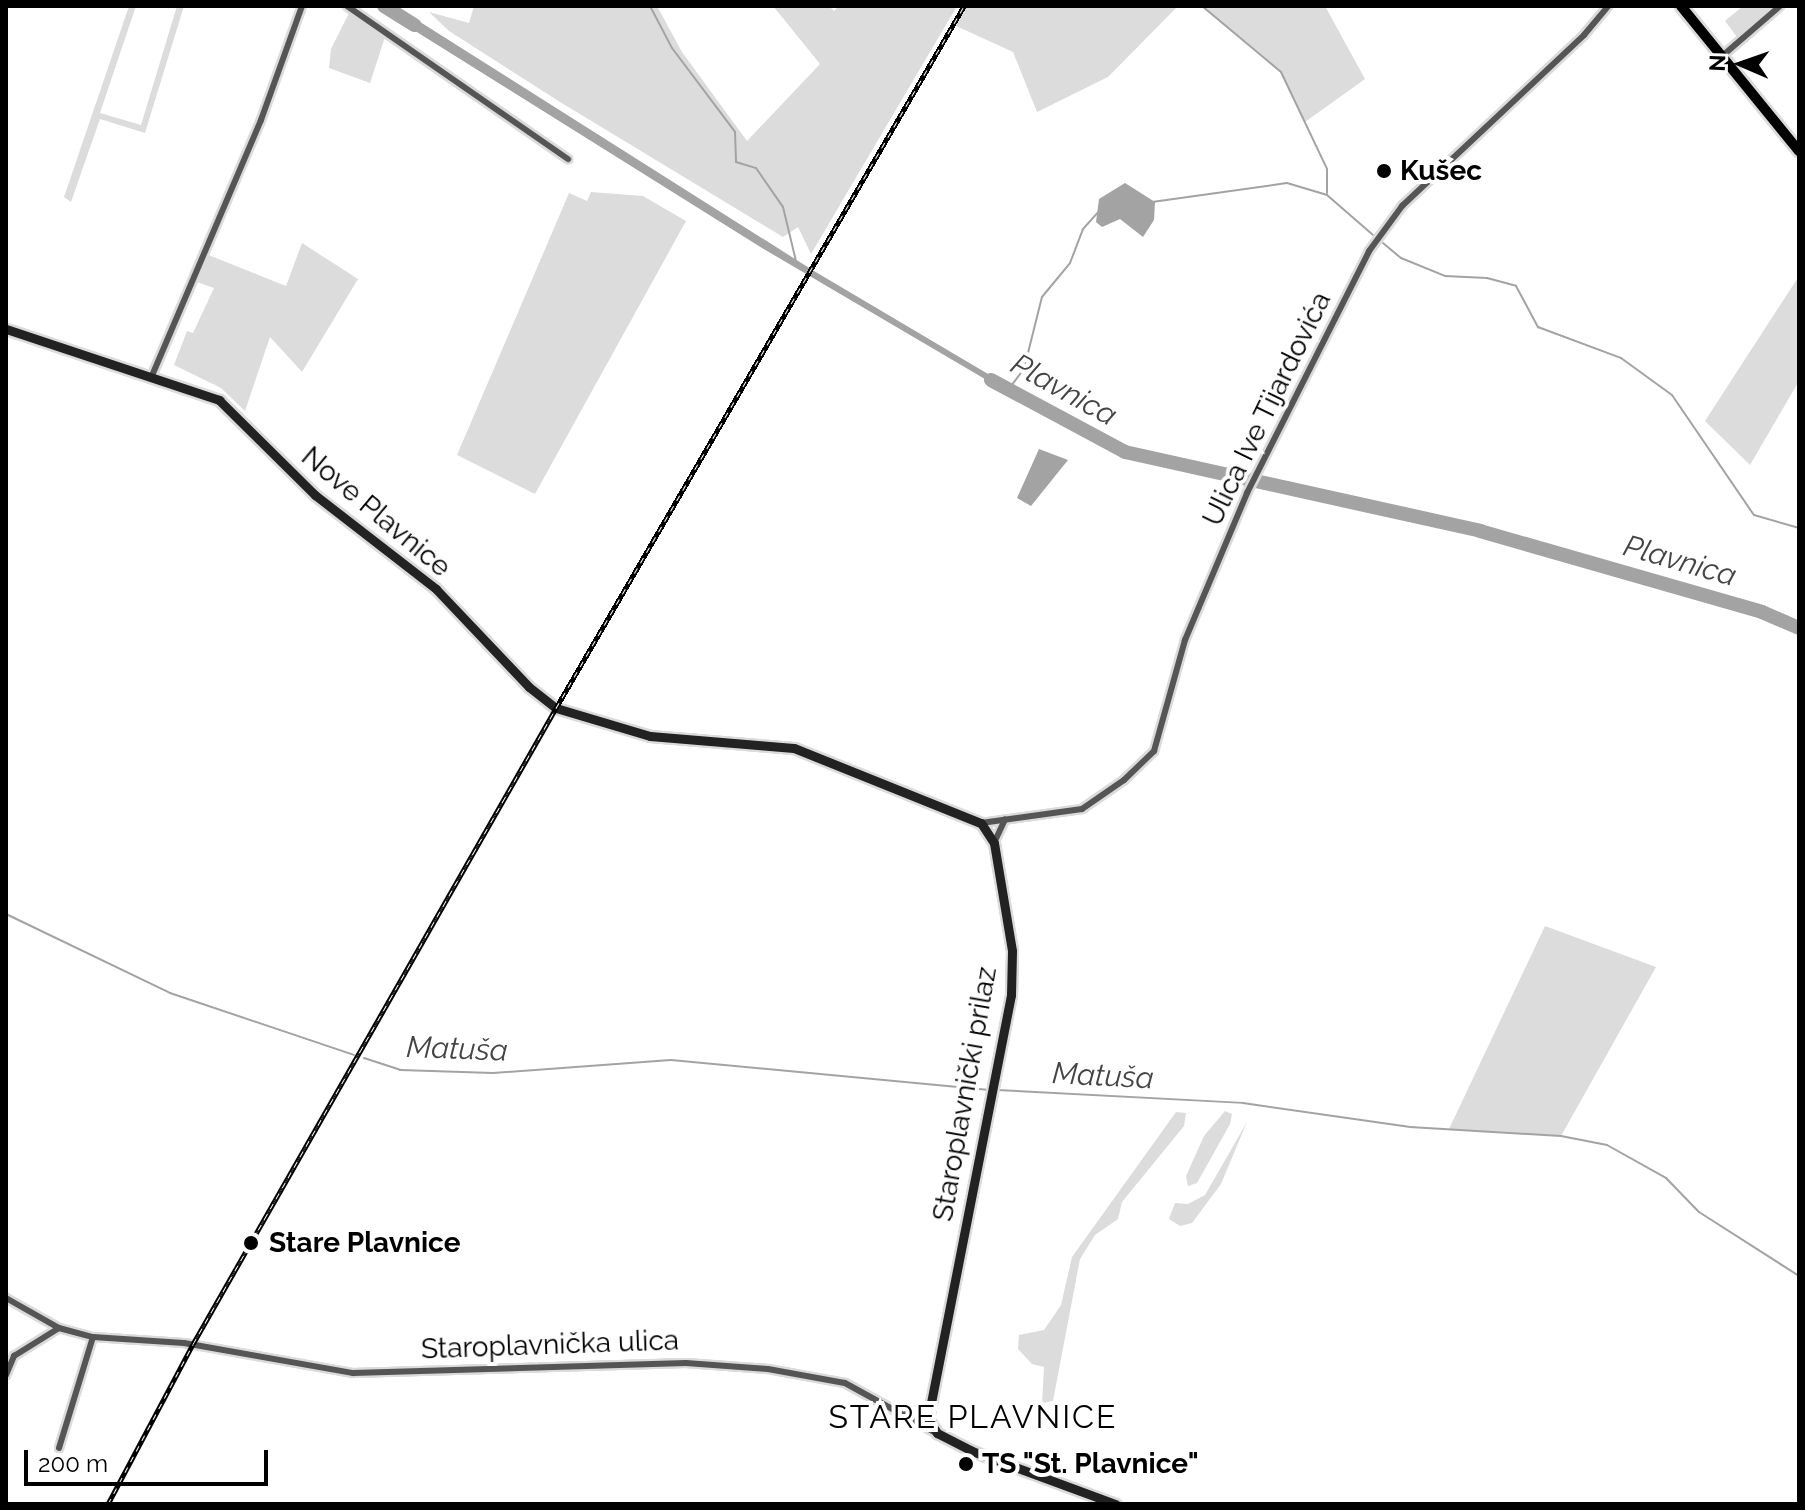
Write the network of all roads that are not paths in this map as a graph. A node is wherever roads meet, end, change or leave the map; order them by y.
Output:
1 (302, 6) edge
2 (347, 6) edge
3 (1608, 6) edge
4 (1681, 6) edge
5 (1780, 6) edge
6 (1721, 57) junction
7 (1799, 151) edge
8 (568, 159) dead end
9 (6, 329) edge
10 (151, 378) junction
11 (1005, 819) junction
12 (981, 823) junction
13 (994, 843) junction
14 (6, 1298) edge
15 (59, 1328) junction
16 (93, 1337) junction
17 (6, 1374) edge
18 (927, 1407) junction
19 (902, 1414) junction
20 (937, 1433) junction
21 (59, 1448) dead end
22 (1088, 1499) edge
23 (1115, 1504) edge

1 - 10 street
2 - 8 street
3 - 11 street, Ulica Ive Tijardovića
4 - 6 main road
5 - 6 street
6 - 7 main road
9 - 10 street, Nove Plavnice
10 - 12 street, Nove Plavnice
11 - 12 street, Ulica Ive Tijardovića
11 - 13 street
12 - 13 street, Staroplavnički prilaz
13 - 18 street, Staroplavnički prilaz
14 - 15 street, Staroplavnička ulica
15 - 16 street, Staroplavnička ulica
15 - 17 street
16 - 19 street, Staroplavnička ulica
16 - 21 street
18 - 19 street
18 - 20 street
19 - 20 street, Staroplavnička ulica
20 - 22 street, Staroplavnička ulica
22 - 23 street, Staroplavnička ulica

